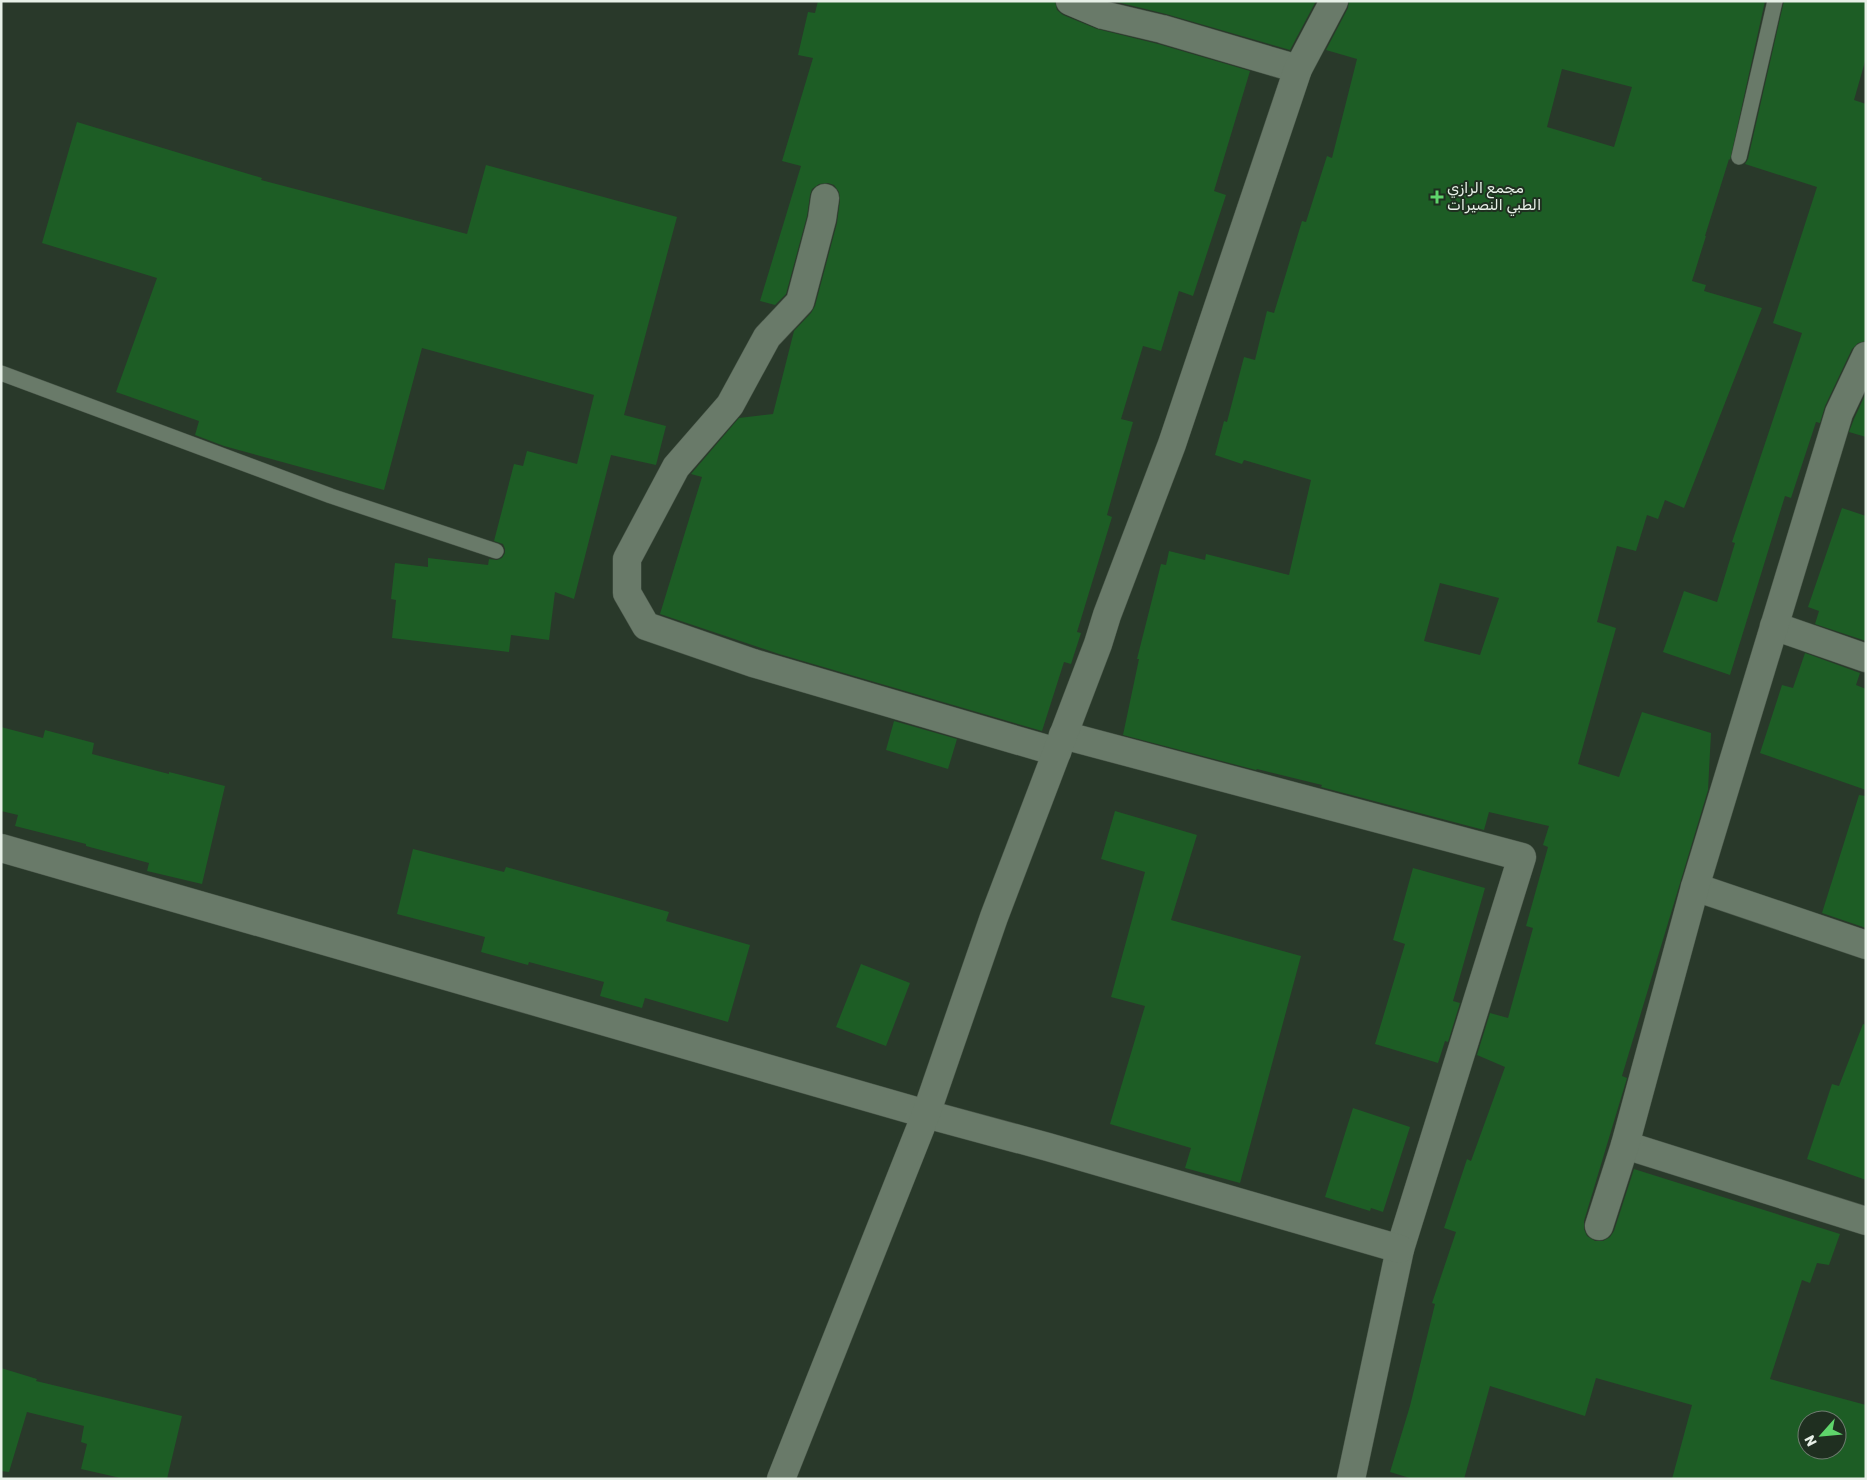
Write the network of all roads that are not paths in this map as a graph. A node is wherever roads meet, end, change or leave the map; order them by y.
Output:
1 (1070, 1) edge
2 (1334, 1) edge
3 (1776, 1) edge
4 (1298, 69) junction
5 (1739, 157) dead end
6 (825, 198) dead end
7 (1866, 356) edge
8 (1, 374) edge
9 (496, 551) dead end
10 (1774, 626) junction
11 (1866, 658) edge
12 (1060, 744) junction
13 (1, 848) edge
14 (1695, 887) junction
15 (1866, 945) edge
16 (926, 1114) junction
17 (1625, 1144) junction
18 (1866, 1221) edge
19 (1599, 1226) dead end
20 (1400, 1250) junction
21 (781, 1479) edge
22 (1350, 1479) edge

1 - 4 street
2 - 4 street
3 - 5 lane
4 - 12 street
6 - 12 street
7 - 10 street
8 - 9 lane
10 - 11 street
10 - 14 street
12 - 16 street
12 - 20 street
13 - 16 street
14 - 15 street
14 - 17 street
16 - 20 street
16 - 21 street
17 - 18 street
17 - 19 street
20 - 22 street

